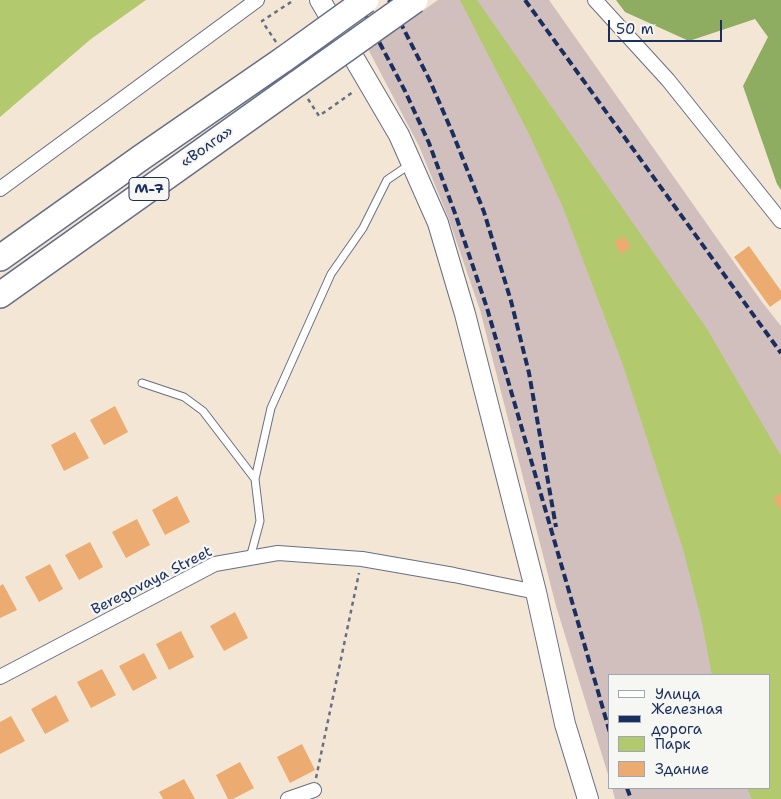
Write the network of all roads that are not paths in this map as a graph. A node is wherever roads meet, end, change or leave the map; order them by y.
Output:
1 (257, 0) edge
2 (320, 0) edge
3 (366, 0) edge
4 (415, 0) edge
5 (595, 0) edge
6 (413, 162) junction
7 (0, 189) edge
8 (781, 221) edge
9 (0, 258) edge
10 (0, 295) edge
11 (142, 383) dead end
12 (255, 480) junction
13 (250, 558) junction
14 (536, 592) junction
15 (0, 677) edge
16 (314, 790) road end
17 (288, 799) edge
18 (588, 799) edge

1 - 7 street
2 - 6 street
3 - 9 highway, «Волга» / М-7, bridge
4 - 10 highway, «Волга» / М-7, bridge
5 - 8 street
6 - 12 lane
6 - 14 street
11 - 12 lane
12 - 13 lane
13 - 14 street, Beregovaya Street
13 - 15 street, Beregovaya Street
14 - 18 street
16 - 17 street

